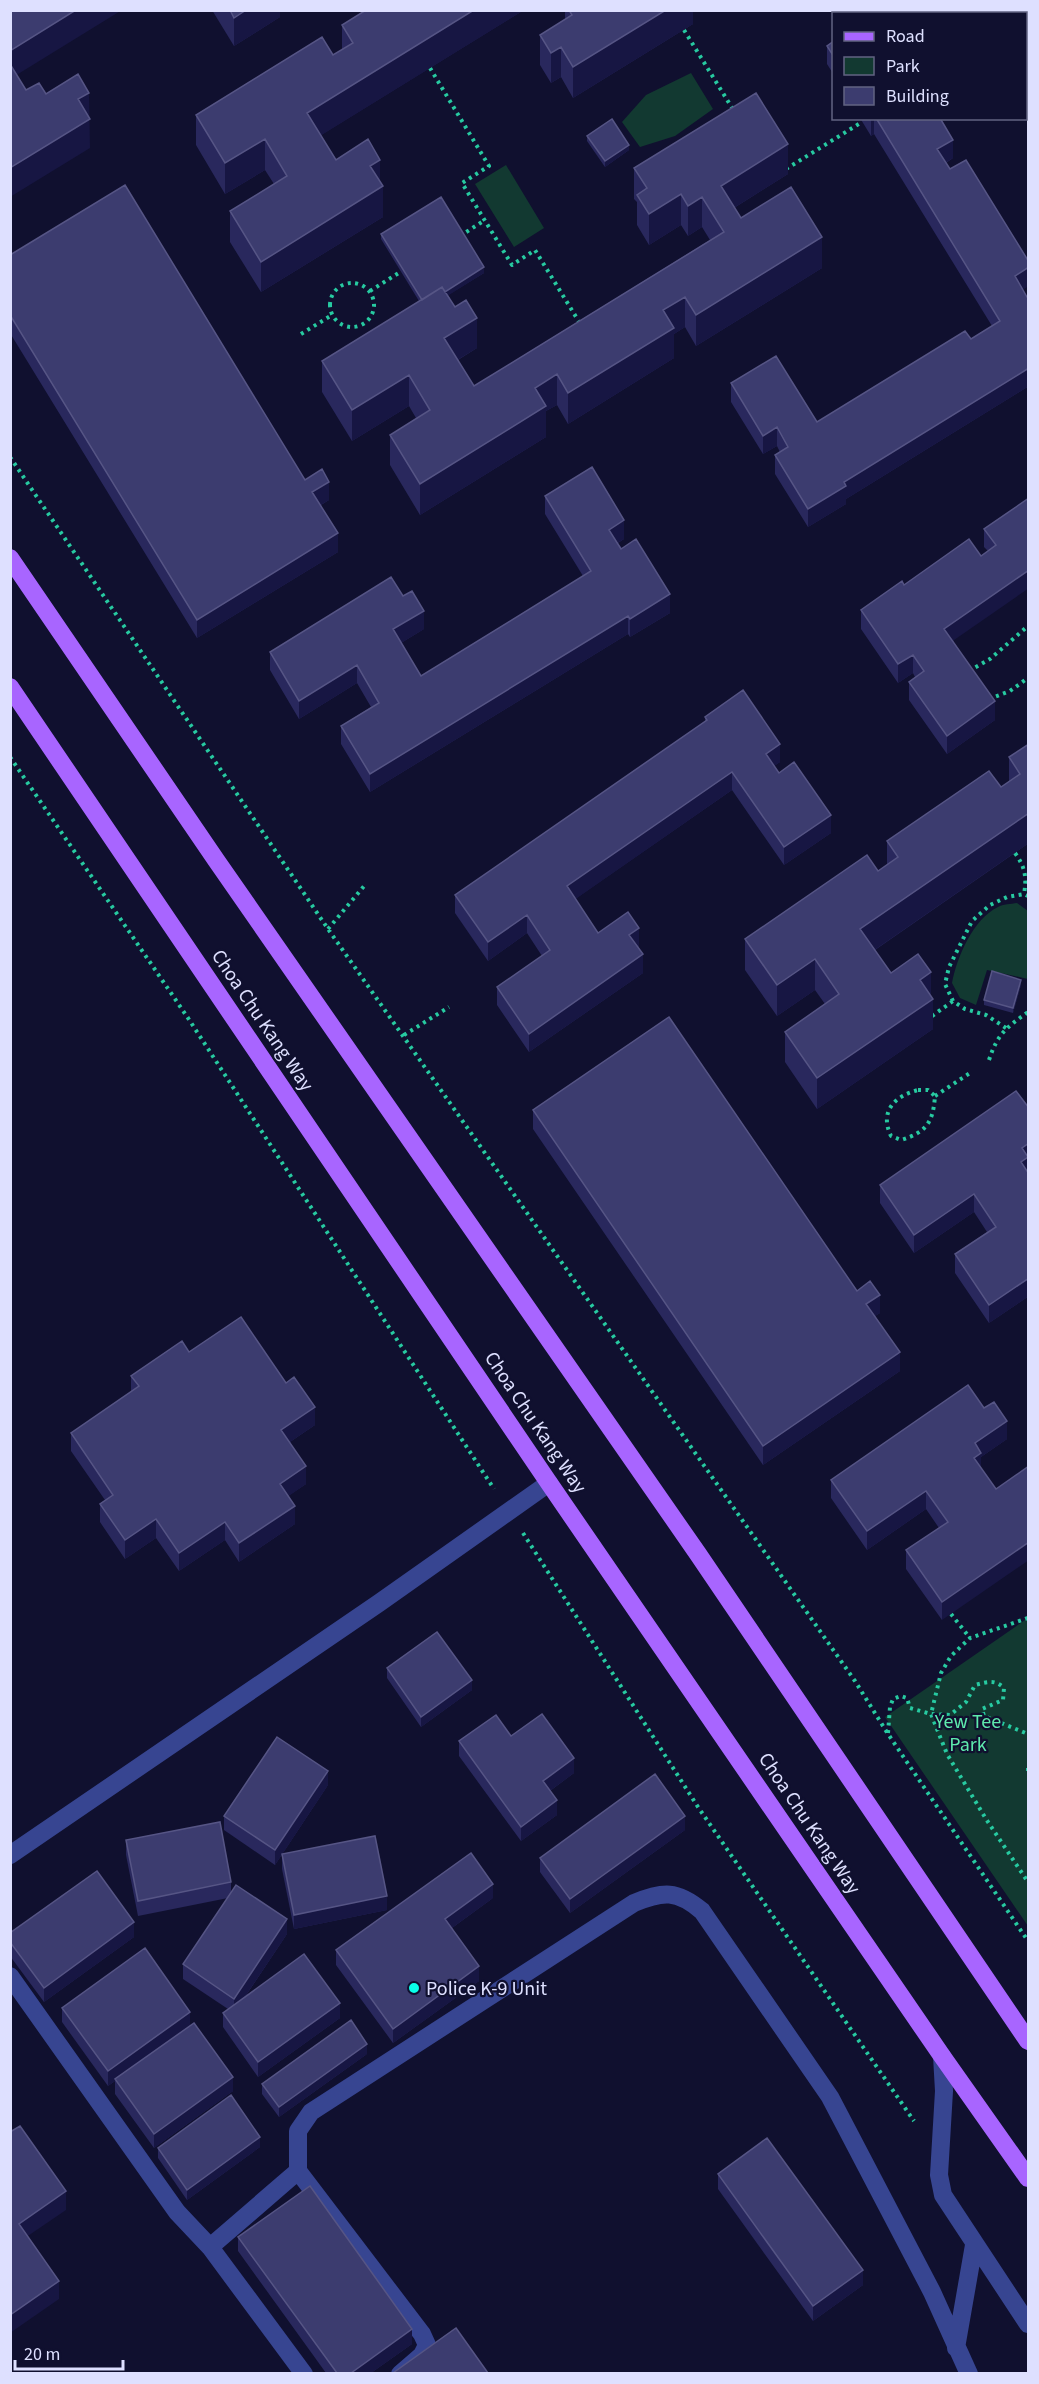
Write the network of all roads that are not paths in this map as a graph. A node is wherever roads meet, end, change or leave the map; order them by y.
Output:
1 (10, 558) edge
2 (10, 687) edge
3 (549, 1483) junction
4 (10, 1854) edge
5 (10, 1976) edge
6 (1029, 2042) edge
7 (942, 2056) junction
8 (298, 2171) junction
9 (1029, 2178) edge
10 (974, 2245) junction
11 (210, 2247) junction
12 (1029, 2324) edge
13 (956, 2348) junction
14 (304, 2373) edge
15 (400, 2373) edge
16 (969, 2373) edge

1 - 6 main road
2 - 3 main road, Choa Chu Kang Way
3 - 4 street
3 - 7 main road, Choa Chu Kang Way
5 - 11 street
7 - 9 main road, Choa Chu Kang Way
7 - 10 street
8 - 11 street
8 - 13 street
8 - 15 street
10 - 12 street
10 - 13 street
11 - 14 street
13 - 16 street

